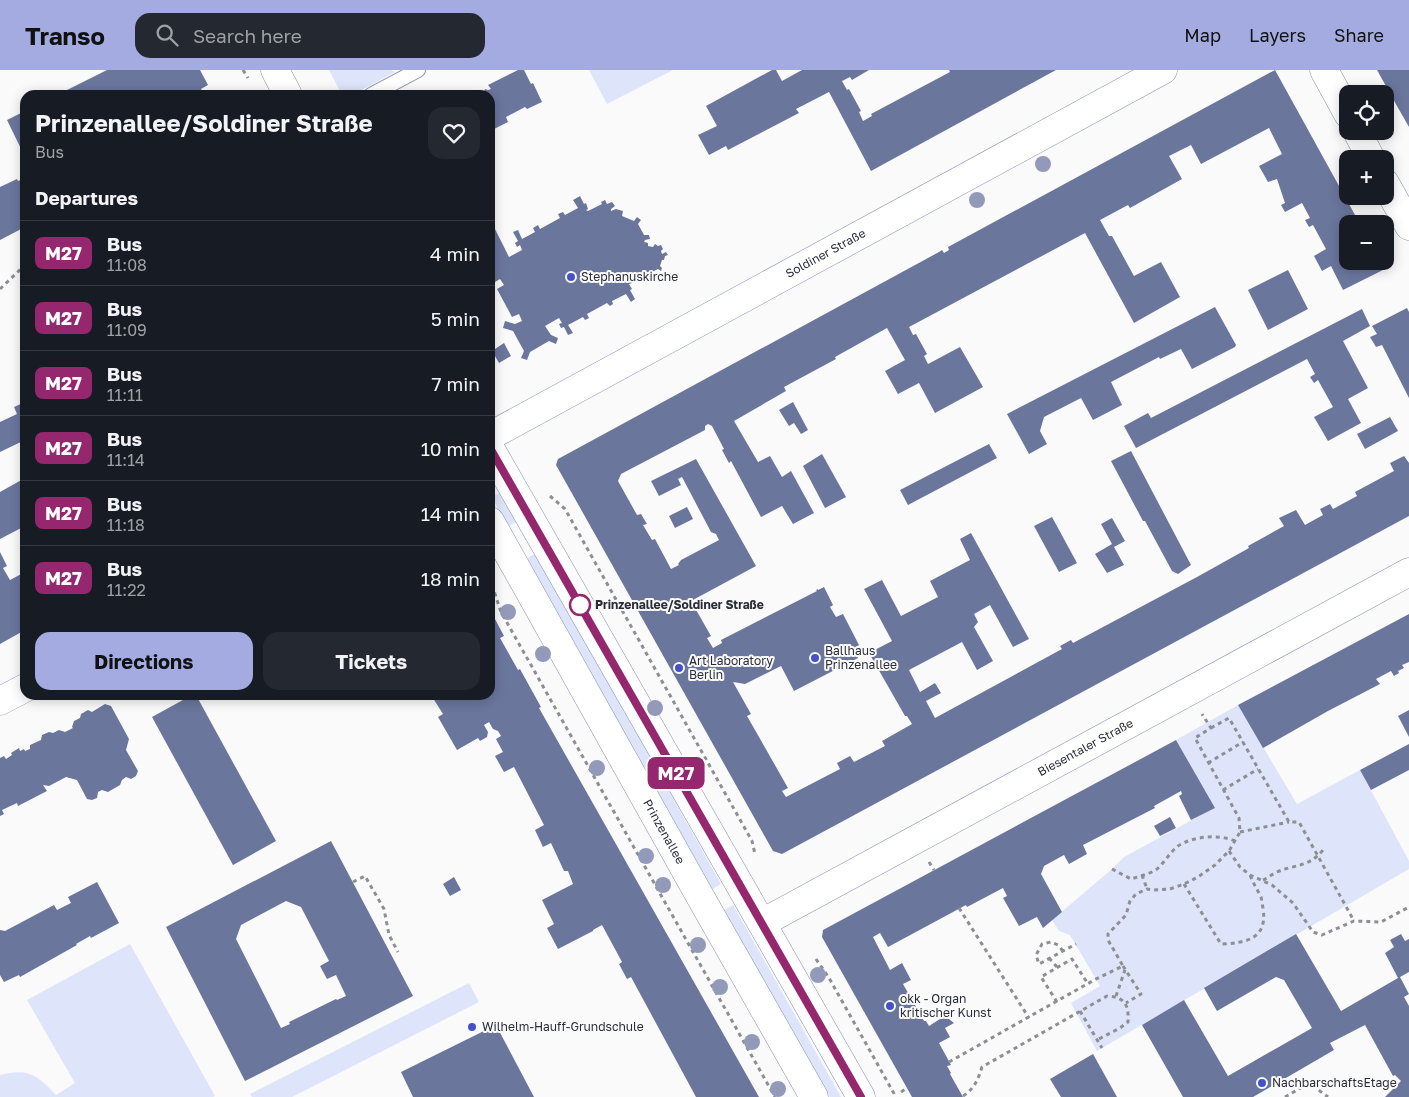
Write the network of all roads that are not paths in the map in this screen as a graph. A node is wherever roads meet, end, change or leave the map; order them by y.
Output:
1 (276, 70) edge
2 (418, 70) edge
3 (1163, 70) edge
4 (1324, 70) edge
5 (286, 90) edge
6 (380, 90) edge
7 (1339, 98) edge
8 (1394, 199) edge
9 (1409, 226) edge
10 (495, 433) edge
11 (495, 457) edge
12 (533, 522) junction
13 (496, 530) edge
14 (1409, 572) edge
15 (20, 691) edge
16 (0, 701) edge
17 (762, 923) junction
18 (814, 1097) edge
19 (861, 1097) edge

1 - 5 street
2 - 6 lane
3 - 10 street, Soldiner Straße
4 - 7 street
8 - 9 street
11 - 12 street
12 - 13 street, Prinzenallee
12 - 17 street
13 - 18 street, Prinzenallee
14 - 17 street, Biesentaler Straße
15 - 16 street
17 - 19 street

